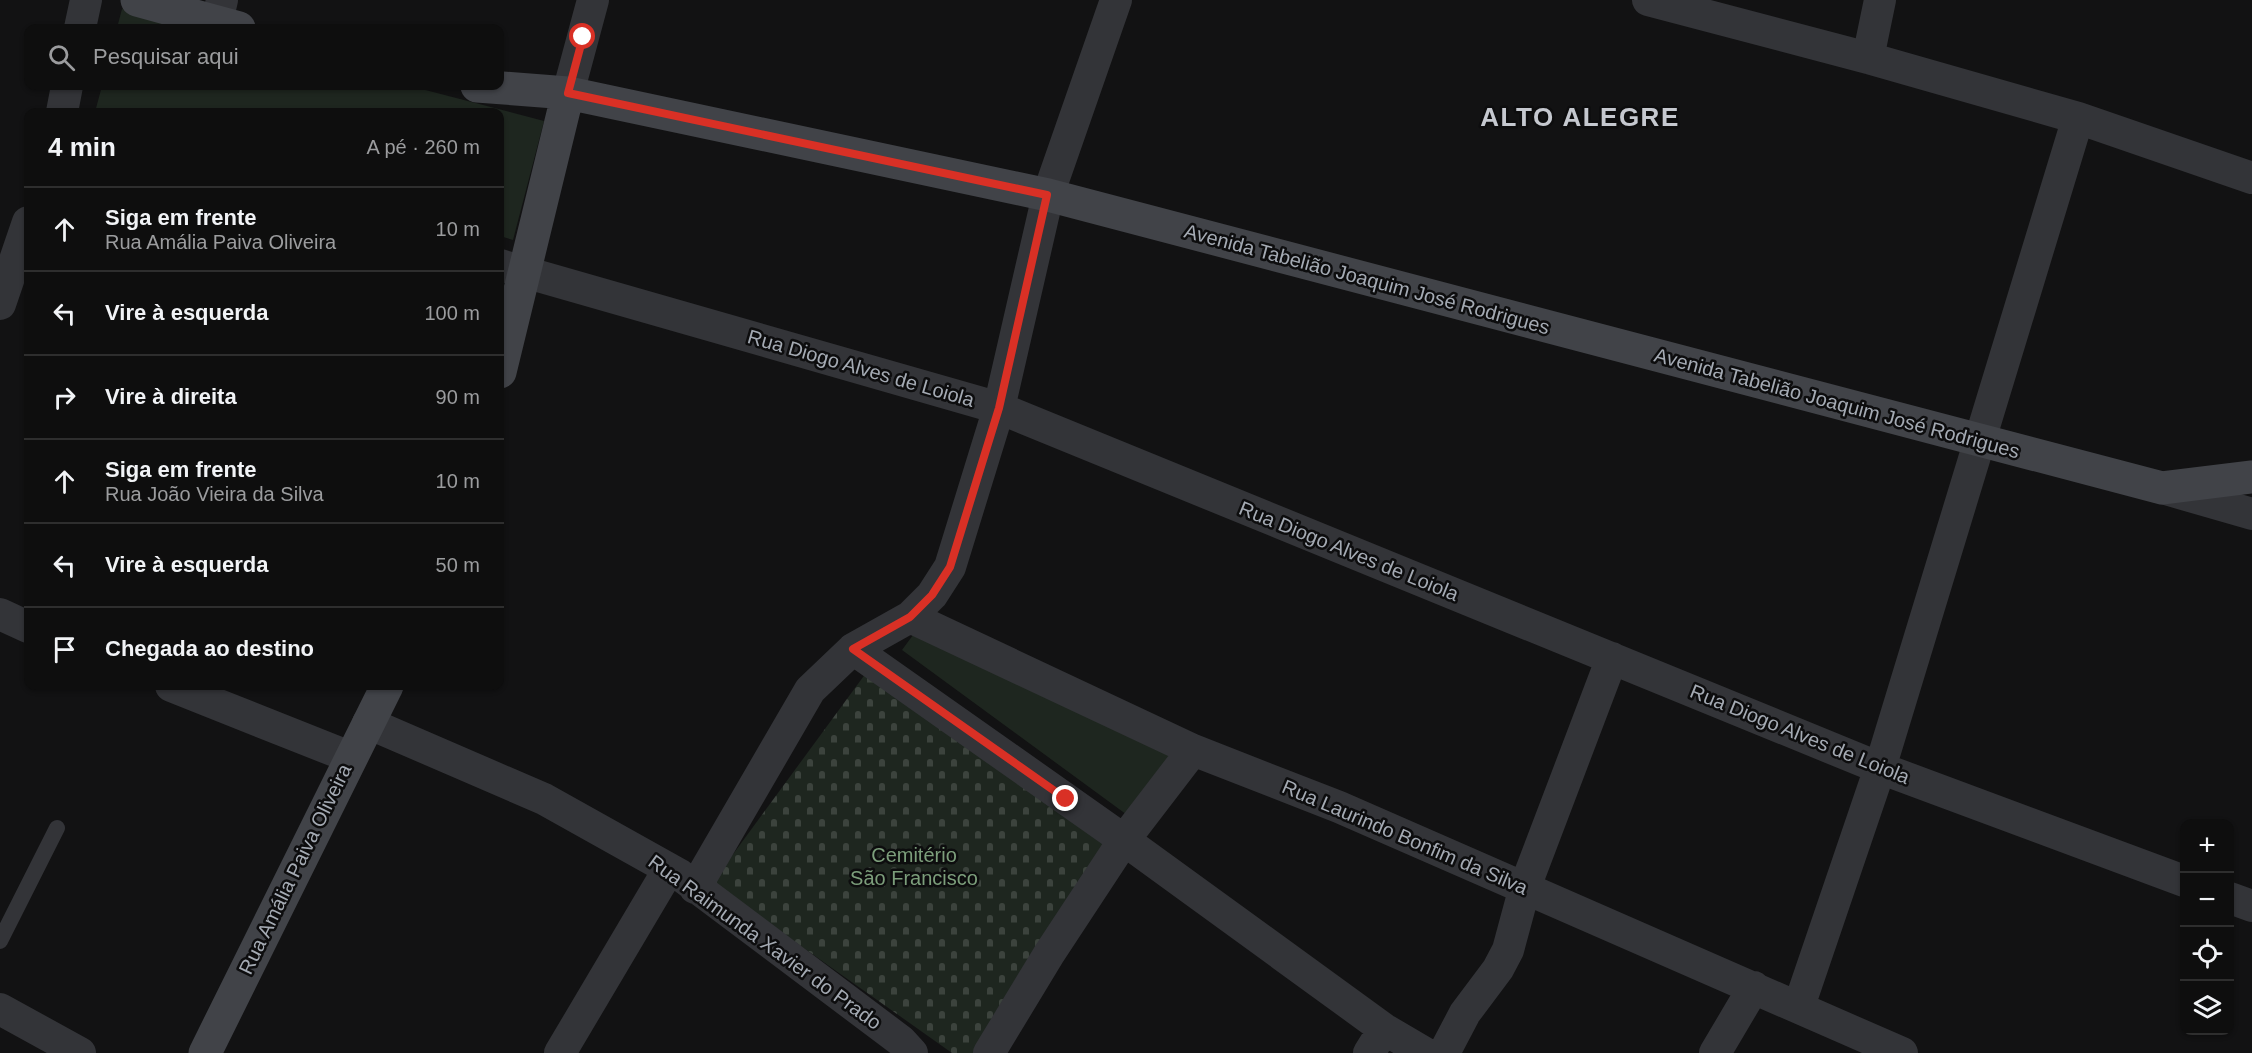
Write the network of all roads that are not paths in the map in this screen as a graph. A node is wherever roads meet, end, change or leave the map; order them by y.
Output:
1 (86, 0) edge
2 (137, 0) edge
3 (593, 0) edge
4 (1116, 0) edge
5 (1648, 0) edge
6 (1880, 0) edge
7 (226, 17) edge
8 (81, 24) edge
9 (1868, 58) junction
10 (504, 88) edge
11 (66, 90) edge
12 (568, 93) junction
13 (63, 108) edge
14 (2078, 118) junction
15 (2252, 178) edge
16 (1047, 195) junction
17 (24, 229) edge
18 (7, 259) edge
19 (511, 268) edge
20 (0, 304) edge
21 (504, 334) edge
22 (999, 408) junction
23 (1981, 441) junction
24 (2252, 477) edge
25 (2162, 488) junction
26 (2252, 514) edge
27 (0, 614) edge
28 (910, 617) junction
29 (24, 625) edge
30 (853, 649) junction
31 (1612, 658) junction
32 (181, 690) edge
33 (385, 690) edge
34 (368, 723) junction
35 (1193, 750) junction
36 (350, 757) junction
37 (1880, 768) junction
38 (57, 828) dead end
39 (1124, 840) junction
40 (669, 869) junction
41 (2180, 880) edge
42 (1525, 887) junction
43 (695, 888) junction
44 (2234, 900) edge
45 (2252, 906) edge
46 (0, 941) edge
47 (1754, 987) junction
48 (1799, 1006) junction
49 (0, 1009) edge
50 (1376, 1041) edge
51 (902, 1049) edge
52 (80, 1053) edge
53 (205, 1053) edge
54 (560, 1053) edge
55 (989, 1053) edge
56 (1425, 1053) edge
57 (1444, 1053) edge
58 (1715, 1053) edge
59 (1902, 1053) edge

1 - 8 street
2 - 7 main road
3 - 12 street
4 - 16 street
5 - 9 street
6 - 9 street
9 - 14 street
10 - 12 main road, Avenida Tabelião Joaquim José Rodrigues
11 - 13 street
12 - 16 main road, Avenida Tabelião Joaquim José Rodrigues
12 - 19 main road
14 - 15 street
14 - 23 street
16 - 22 street
16 - 23 main road, Avenida Tabelião Joaquim José Rodrigues
17 - 18 street
18 - 20 street
19 - 21 main road
19 - 22 street, Rua Diogo Alves de Loiola
22 - 28 street
22 - 31 street, Rua Diogo Alves de Loiola
23 - 25 main road, Avenida Tabelião Joaquim José Rodrigues
23 - 37 street
24 - 25 main road, Avenida Tabelião Joaquim José Rodrigues
25 - 26 street
27 - 29 street
28 - 30 street
28 - 35 street, Rua Laurindo Bonfim da Silva
30 - 39 street
30 - 43 street
31 - 37 street, Rua Diogo Alves de Loiola
31 - 42 street
32 - 36 street
33 - 34 main road, Rua Amália Paiva Oliveira
34 - 36 main road, Rua Amália Paiva Oliveira
34 - 40 street, Rua Raimunda Xavier do Prado
35 - 39 street
35 - 42 street, Rua Laurindo Bonfim da Silva
36 - 53 main road, Rua Amália Paiva Oliveira
37 - 41 street, Rua Diogo Alves de Loiola
37 - 48 street
38 - 46 lane
39 - 50 street
39 - 55 street
40 - 43 street, Rua Raimunda Xavier do Prado
40 - 54 street
42 - 47 street, Rua Laurindo Bonfim da Silva
42 - 57 street
43 - 51 street, Rua Raimunda Xavier do Prado
44 - 45 street
47 - 48 street, Rua Laurindo Bonfim da Silva
47 - 58 street
48 - 59 street, Rua Laurindo Bonfim da Silva
49 - 52 street
50 - 56 street

